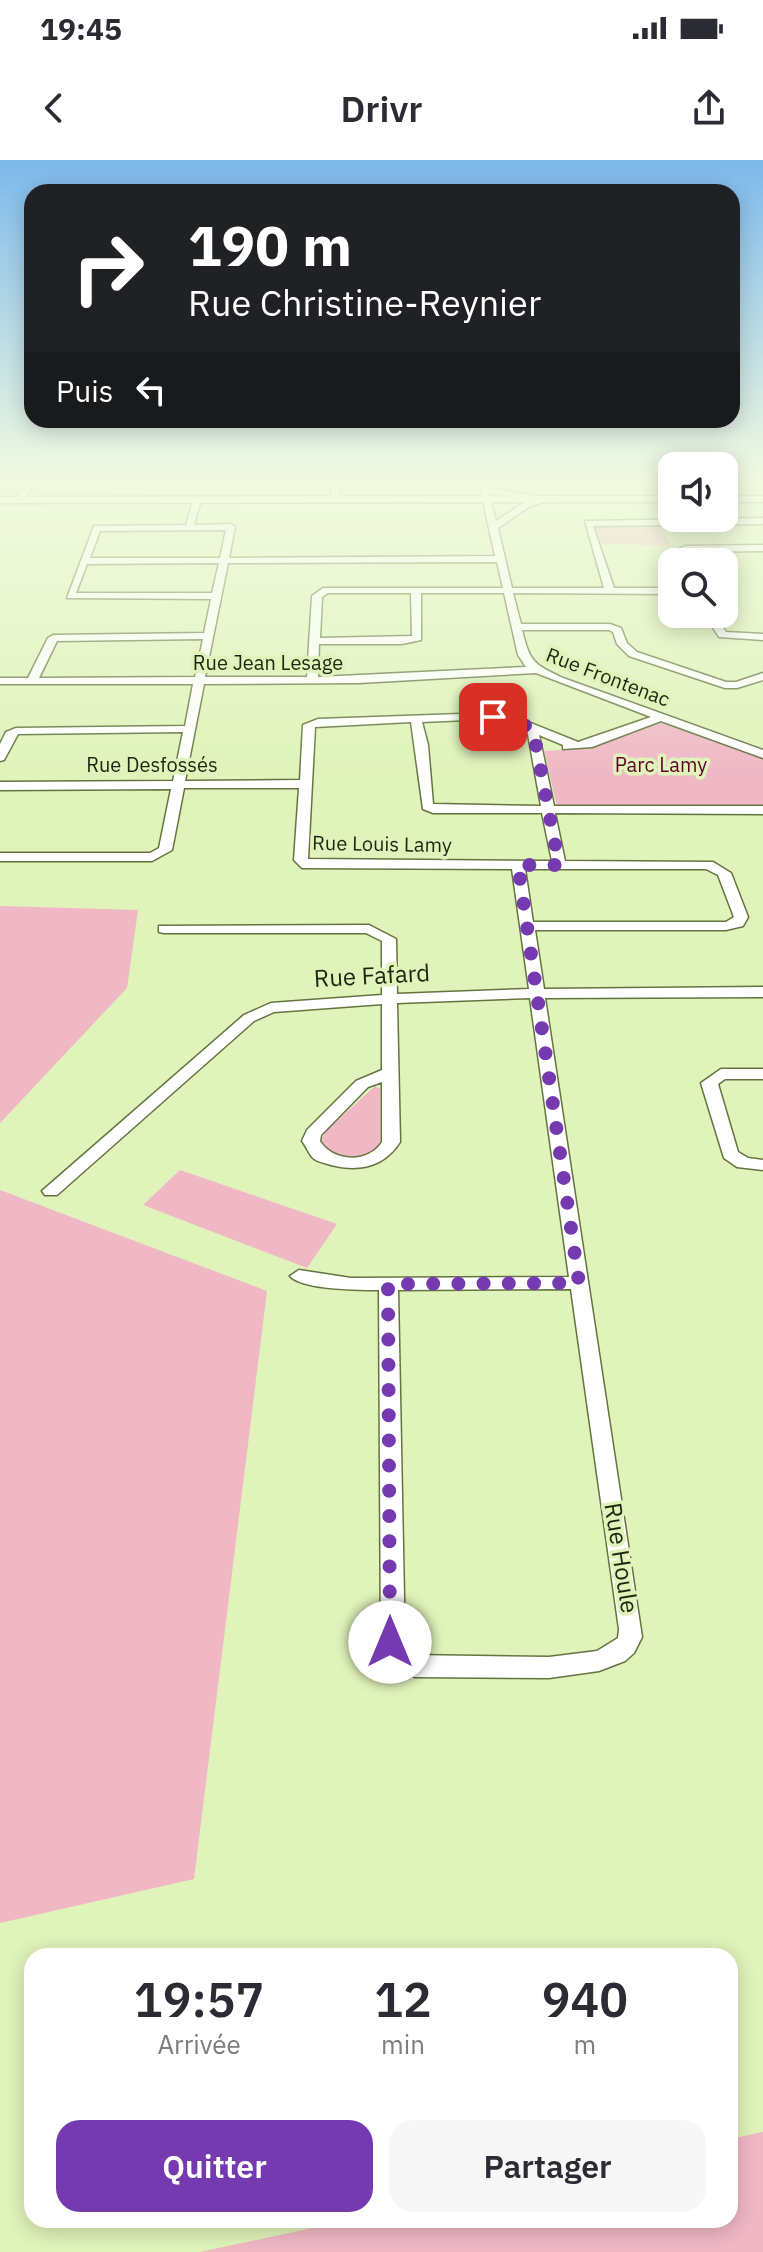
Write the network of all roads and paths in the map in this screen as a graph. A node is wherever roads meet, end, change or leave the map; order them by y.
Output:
1 (76, 580) edge
2 (220, 580) edge
3 (507, 580) edge
4 (606, 580) edge
5 (416, 589) junction
6 (610, 591) junction
7 (658, 591) edge
8 (510, 592) junction
9 (217, 596) junction
10 (517, 627) junction
11 (717, 628) edge
12 (209, 636) junction
13 (763, 637) edge
14 (315, 641) junction
15 (537, 670) junction
16 (763, 676) edge
17 (312, 680) junction
18 (0, 681) edge
19 (32, 681) junction
20 (200, 681) junction
21 (661, 717) junction
22 (416, 719) junction
23 (532, 728) junction
24 (190, 729) junction
25 (576, 746) junction
26 (536, 747) junction
27 (763, 754) edge
28 (0, 757) edge
29 (305, 784) junction
30 (179, 785) junction
31 (0, 786) edge
32 (548, 810) junction
33 (763, 810) edge
34 (0, 857) edge
35 (518, 865) junction
36 (559, 865) junction
37 (527, 926) junction
38 (164, 929) dead end
39 (763, 992) edge
40 (537, 994) junction
41 (391, 999) junction
42 (390, 1073) junction
43 (763, 1074) edge
44 (763, 1165) edge
45 (51, 1191) dead end
46 (299, 1276) dead end
47 (579, 1283) junction
48 (388, 1284) junction

1 - 9 street
2 - 9 street
3 - 8 street, Rue Frontenac
4 - 6 street
5 - 8 street
5 - 14 street
5 - 14 street
6 - 7 street
6 - 8 street
8 - 10 street, Rue Frontenac
9 - 12 street
10 - 15 street, Rue Frontenac
10 - 16 street
11 - 13 street
12 - 19 street
12 - 20 street
14 - 17 street
15 - 17 street, Rue Jean Lesage
15 - 21 street, Rue Frontenac
17 - 20 street, Rue Jean Lesage
18 - 19 street, Rue Jean Lesage
19 - 20 street, Rue Jean Lesage
20 - 24 street
21 - 25 street
21 - 27 street, Rue Frontenac
22 - 23 street, Rue Louis Lamy
22 - 29 street, Rue Louis Lamy
22 - 32 street
23 - 25 street, Rue Louis Lamy
23 - 26 street
24 - 28 street
24 - 30 street
25 - 26 street
26 - 32 street
29 - 30 street, Rue Desfossés
29 - 35 street, Rue Louis Lamy
30 - 31 street, Rue Desfossés
30 - 34 street
32 - 33 street
32 - 36 street
35 - 36 street, Rue Louis Lamy
35 - 37 street, Rue Houle
36 - 37 street, Rue Louis Lamy
37 - 40 street, Rue Houle
38 - 41 street
39 - 40 street, Rue Fafard
40 - 41 street, Rue Fafard
40 - 47 street, Rue Houle
41 - 42 street
41 - 45 street, Rue Fafard
42 - 42 street
43 - 44 street
46 - 48 street
47 - 48 street
47 - 48 street, Rue Houle

